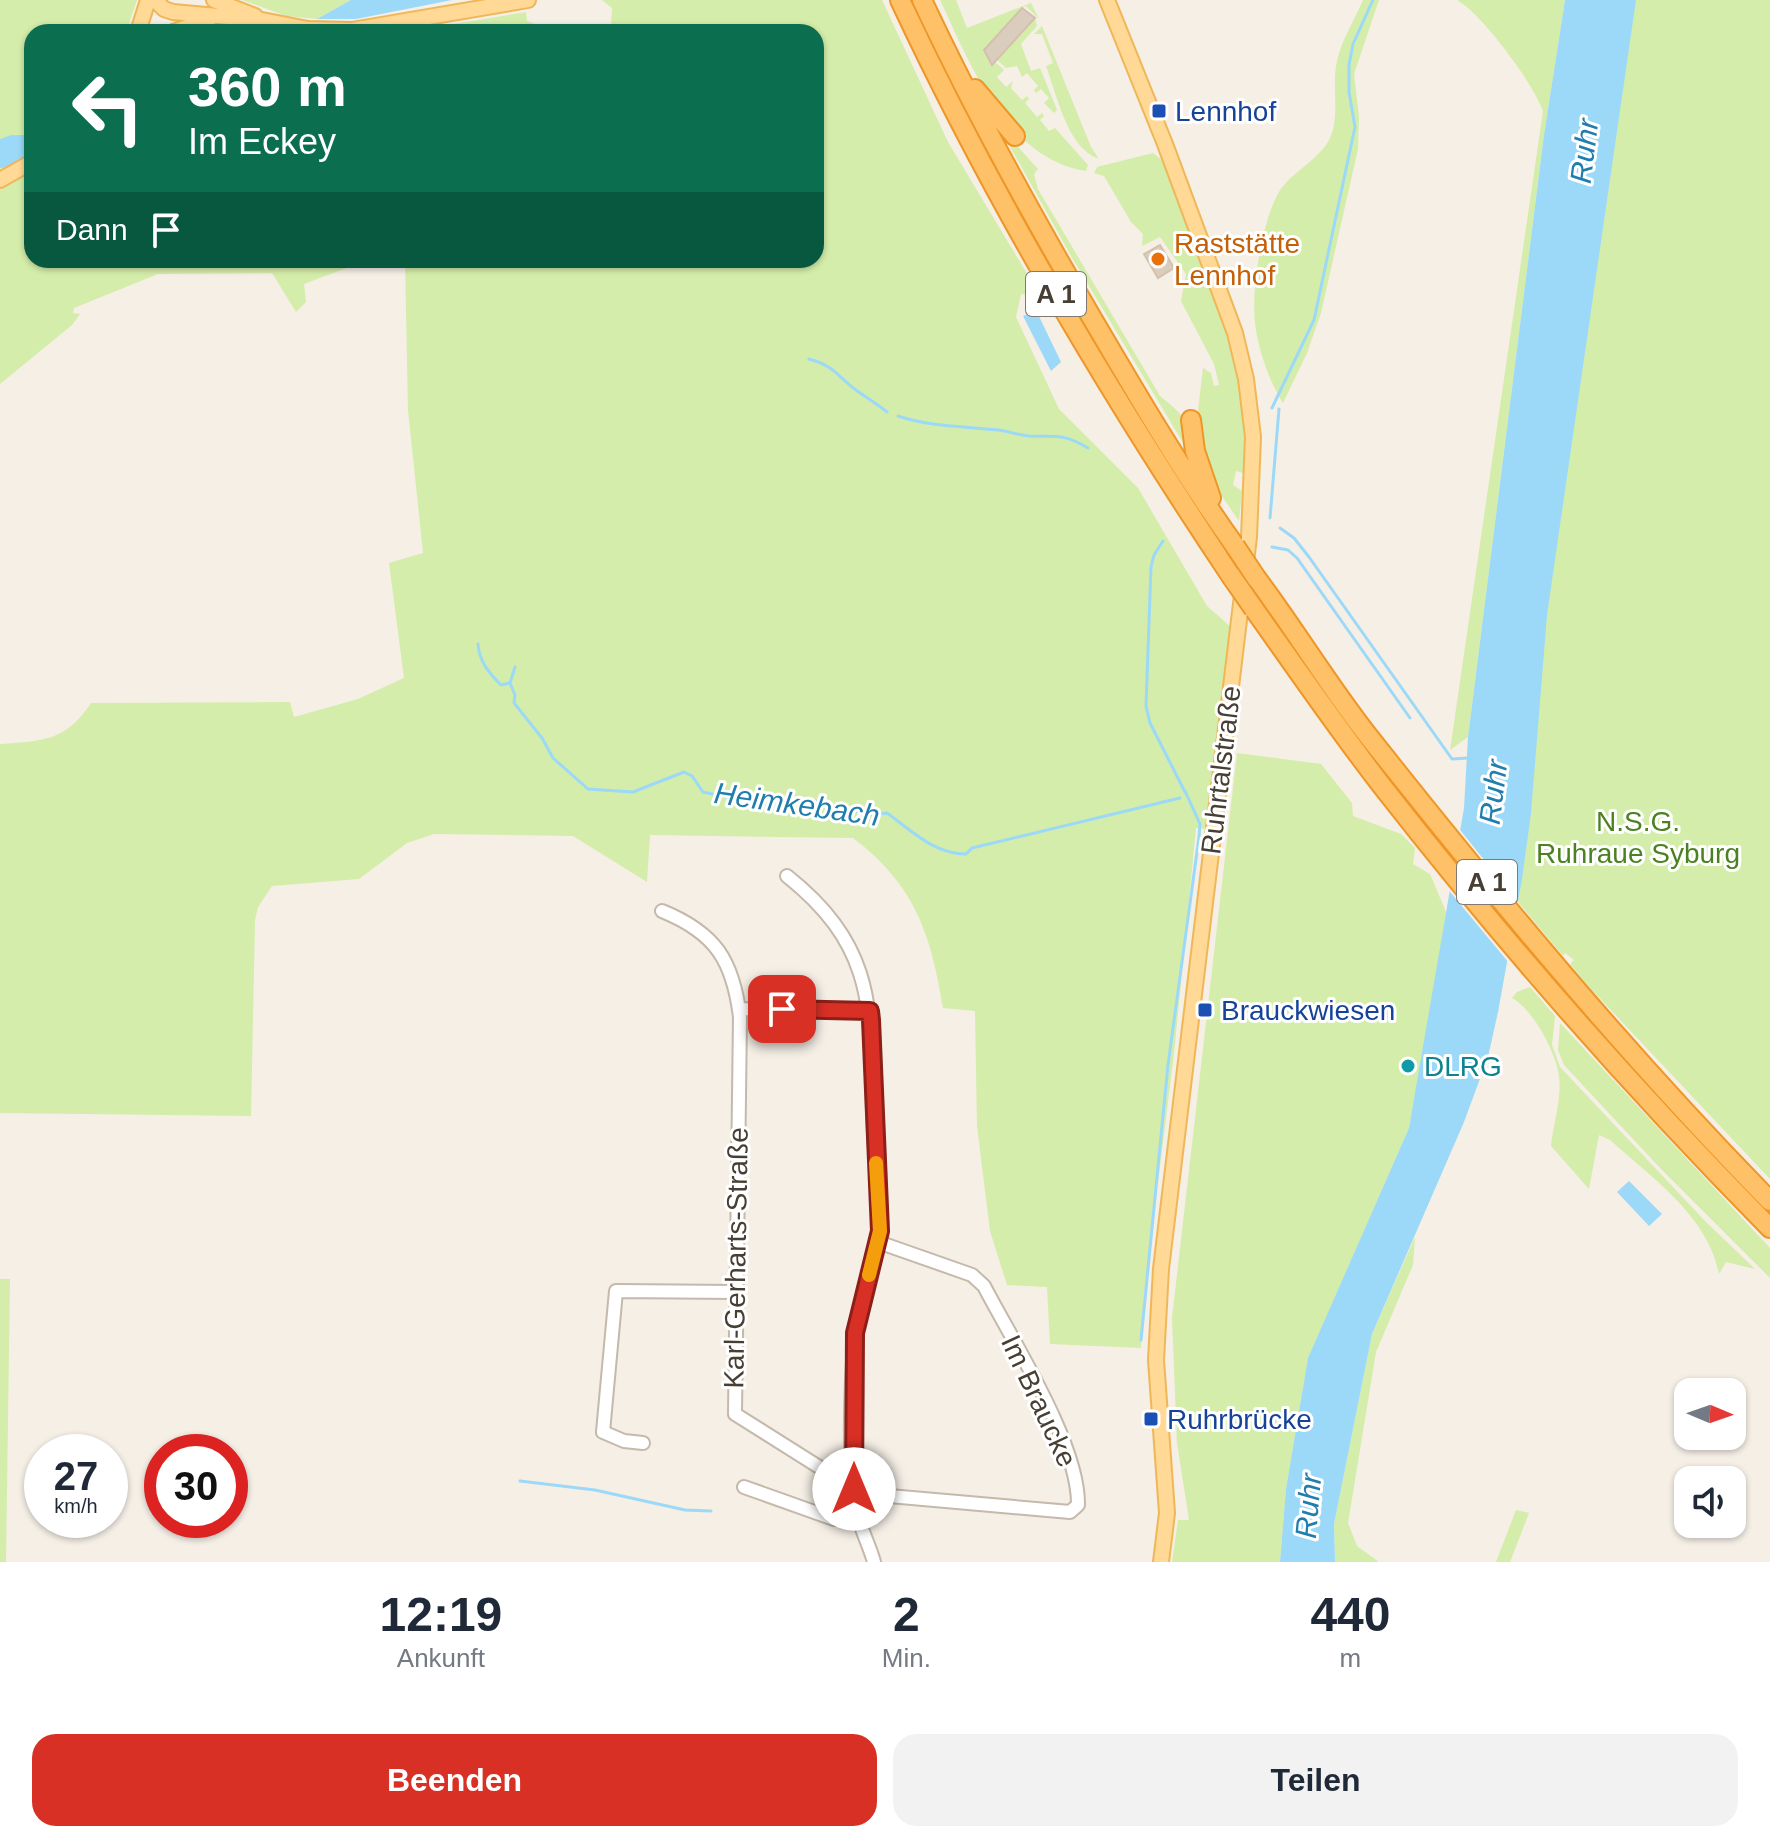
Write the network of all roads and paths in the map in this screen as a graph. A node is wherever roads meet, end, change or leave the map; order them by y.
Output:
1 (148, 0) edge
2 (155, 0) edge
3 (528, 0) edge
4 (900, 0) edge
5 (922, 0) edge
6 (1107, 0) edge
7 (222, 2) edge
8 (217, 16) junction
9 (262, 20) junction
10 (140, 24) edge
11 (195, 24) edge
12 (280, 24) edge
13 (387, 24) edge
14 (934, 26) junction
15 (1015, 136) dead end
16 (24, 167) edge
17 (0, 180) edge
18 (1191, 420) dead end
19 (1219, 523) junction
20 (787, 876) dead end
21 (662, 911) dead end
22 (739, 1009) junction
23 (870, 1011) junction
24 (1770, 1201) edge
25 (1770, 1228) edge
26 (878, 1242) junction
27 (736, 1292) junction
28 (643, 1443) dead end
29 (744, 1487) dead end
30 (855, 1492) junction
31 (859, 1518) junction
32 (874, 1562) edge
33 (1161, 1562) edge

1 - 10 main road
2 - 8 main road
3 - 13 main road
4 - 25 highway, A 1, bridge
5 - 14 highway, A 1
6 - 33 main road, Ruhrtalstraße
7 - 9 main road
8 - 9 main road
8 - 11 main road
9 - 12 main road
14 - 15 highway
14 - 19 highway, A 1
16 - 17 main road
18 - 19 highway
19 - 24 highway, A 1, bridge
20 - 23 street
21 - 22 street, Karl-Gerharts-Straße
22 - 23 street
22 - 27 street, Karl-Gerharts-Straße
23 - 26 street
26 - 30 street
26 - 30 street, Im Braucke
27 - 28 street
27 - 30 street, Karl-Gerharts-Straße
29 - 31 street
30 - 31 street
31 - 32 street

